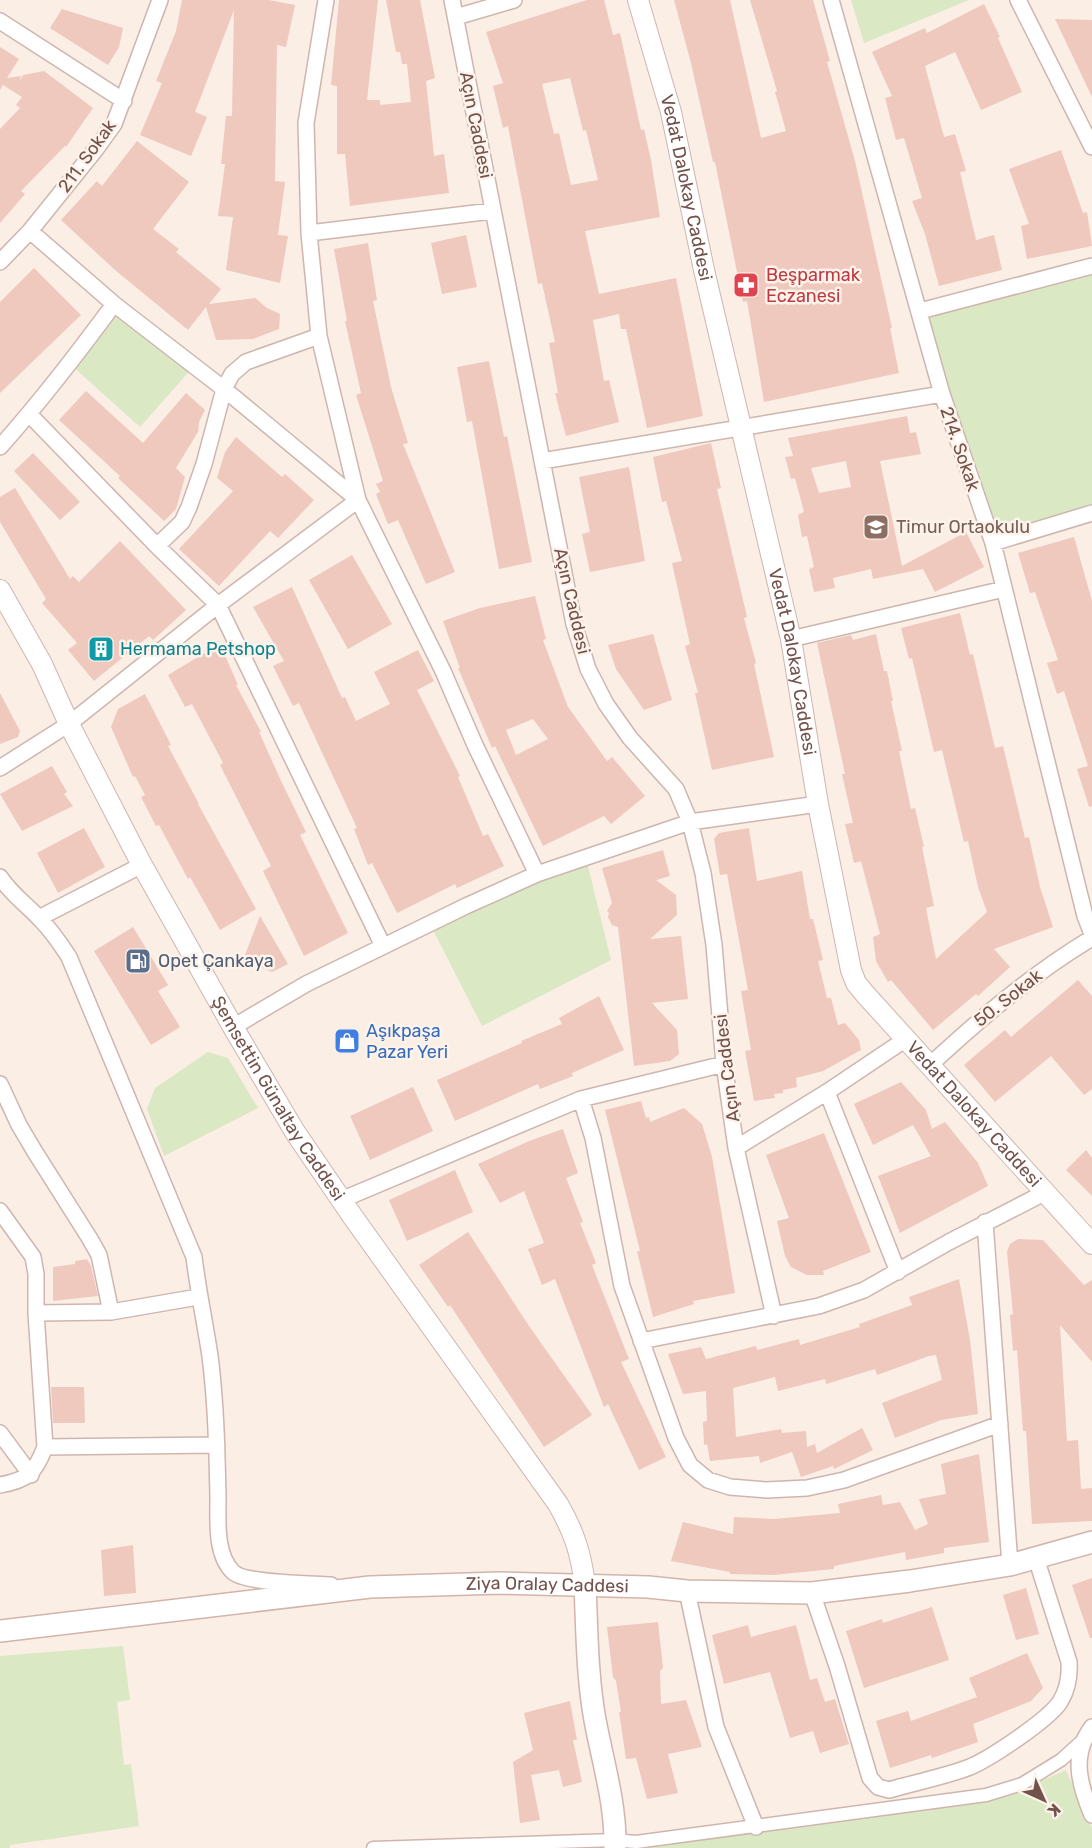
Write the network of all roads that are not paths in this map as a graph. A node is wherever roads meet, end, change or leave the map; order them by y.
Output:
1 (160, 0) edge
2 (326, 0) edge
3 (452, 0) edge
4 (514, 0) edge
5 (638, 0) edge
6 (831, 0) edge
7 (1018, 0) edge
8 (456, 17) junction
9 (0, 21) edge
10 (124, 100) junction
11 (1092, 147) edge
12 (492, 211) junction
13 (30, 231) junction
14 (309, 233) junction
15 (0, 261) edge
16 (1092, 266) edge
17 (114, 304) junction
18 (920, 311) junction
19 (319, 336) junction
20 (224, 389) junction
21 (942, 394) junction
22 (29, 414) junction
23 (741, 428) junction
24 (0, 447) edge
25 (542, 461) junction
26 (358, 500) junction
27 (1092, 513) edge
28 (993, 543) junction
29 (157, 546) junction
30 (1004, 589) junction
31 (0, 590) edge
32 (218, 605) junction
33 (791, 639) junction
34 (69, 724) junction
35 (0, 768) edge
36 (818, 804) junction
37 (690, 822) junction
38 (142, 865) junction
39 (537, 874) junction
40 (0, 877) edge
41 (39, 918) junction
42 (1092, 936) edge
43 (383, 946) junction
44 (233, 1027) junction
45 (906, 1039) junction
46 (724, 1064) junction
47 (930, 1065) junction
48 (0, 1084) edge
49 (827, 1092) junction
50 (581, 1099) junction
51 (736, 1148) junction
52 (1044, 1193) junction
53 (341, 1200) junction
54 (0, 1211) edge
55 (985, 1222) junction
56 (1092, 1244) edge
57 (898, 1272) junction
58 (198, 1297) junction
59 (111, 1312) junction
60 (36, 1314) junction
61 (774, 1316) junction
62 (641, 1341) junction
63 (1000, 1424) junction
64 (0, 1433) edge
65 (217, 1445) junction
66 (45, 1447) junction
67 (31, 1475) junction
68 (0, 1485) edge
69 (1092, 1542) edge
70 (1036, 1558) junction
71 (1010, 1566) junction
72 (585, 1585) junction
73 (370, 1587) junction
74 (687, 1590) junction
75 (812, 1593) junction
76 (0, 1631) edge
77 (1092, 1727) edge
78 (1082, 1741) junction
79 (1092, 1815) edge
80 (756, 1827) junction
81 (615, 1844) edge
82 (373, 1848) edge

1 - 10 street, 211. Sokak
2 - 14 street
3 - 8 street, Açın Caddesi
4 - 8 street
5 - 23 street, Vedat Dalokay Caddesi
6 - 18 street, 214. Sokak
7 - 11 street
8 - 12 street, Açın Caddesi
9 - 10 street
10 - 13 street, 211. Sokak
12 - 14 street
12 - 25 street, Açın Caddesi
13 - 15 street, 211. Sokak
13 - 17 street
14 - 19 street
16 - 18 street
17 - 20 street
17 - 22 street
18 - 21 street, 214. Sokak
19 - 20 street
19 - 26 street
20 - 26 street
20 - 29 street
21 - 23 street
21 - 28 street, 214. Sokak
22 - 24 street
22 - 29 street
23 - 25 street
23 - 33 street, Vedat Dalokay Caddesi
25 - 37 street, Açın Caddesi
26 - 32 street
26 - 39 street
27 - 28 street
28 - 30 street, 214. Sokak
29 - 32 street
30 - 33 street
30 - 42 street, 214. Sokak
31 - 34 street, Şemsettin Günaltay Caddesi
32 - 34 street
32 - 43 street
33 - 36 street, Vedat Dalokay Caddesi
34 - 35 street
34 - 38 street, Şemsettin Günaltay Caddesi
36 - 37 street
36 - 45 street, Vedat Dalokay Caddesi
37 - 39 street
37 - 46 street, Açın Caddesi
38 - 41 street
38 - 44 street, Şemsettin Günaltay Caddesi
39 - 43 street
40 - 41 street
41 - 58 street
42 - 47 street, 50. Sokak
43 - 44 street
44 - 53 street, Şemsettin Günaltay Caddesi
45 - 47 street, Vedat Dalokay Caddesi
45 - 49 street
46 - 50 street
46 - 51 street, Açın Caddesi
47 - 52 street, Vedat Dalokay Caddesi
48 - 59 street
49 - 51 street
49 - 57 street
50 - 53 street
50 - 62 street
51 - 61 street, Açın Caddesi
52 - 55 street
52 - 56 street, Vedat Dalokay Caddesi
53 - 72 street, Şemsettin Günaltay Caddesi
54 - 60 street
55 - 57 street
55 - 63 street
57 - 61 street
58 - 59 street
58 - 65 street
59 - 60 street
60 - 66 street
61 - 62 street
62 - 63 street
63 - 71 street
64 - 67 street
65 - 66 street
65 - 73 street
66 - 67 street
67 - 68 street
69 - 70 main road, Ziya Oralay Caddesi
70 - 71 main road, Ziya Oralay Caddesi
70 - 75 street
71 - 75 main road, Ziya Oralay Caddesi
72 - 73 main road, Ziya Oralay Caddesi
72 - 74 main road, Ziya Oralay Caddesi
72 - 81 main road
73 - 76 main road, Ziya Oralay Caddesi
74 - 75 main road, Ziya Oralay Caddesi
74 - 80 street
77 - 78 street
78 - 79 street
78 - 80 street
80 - 81 street
81 - 82 street

